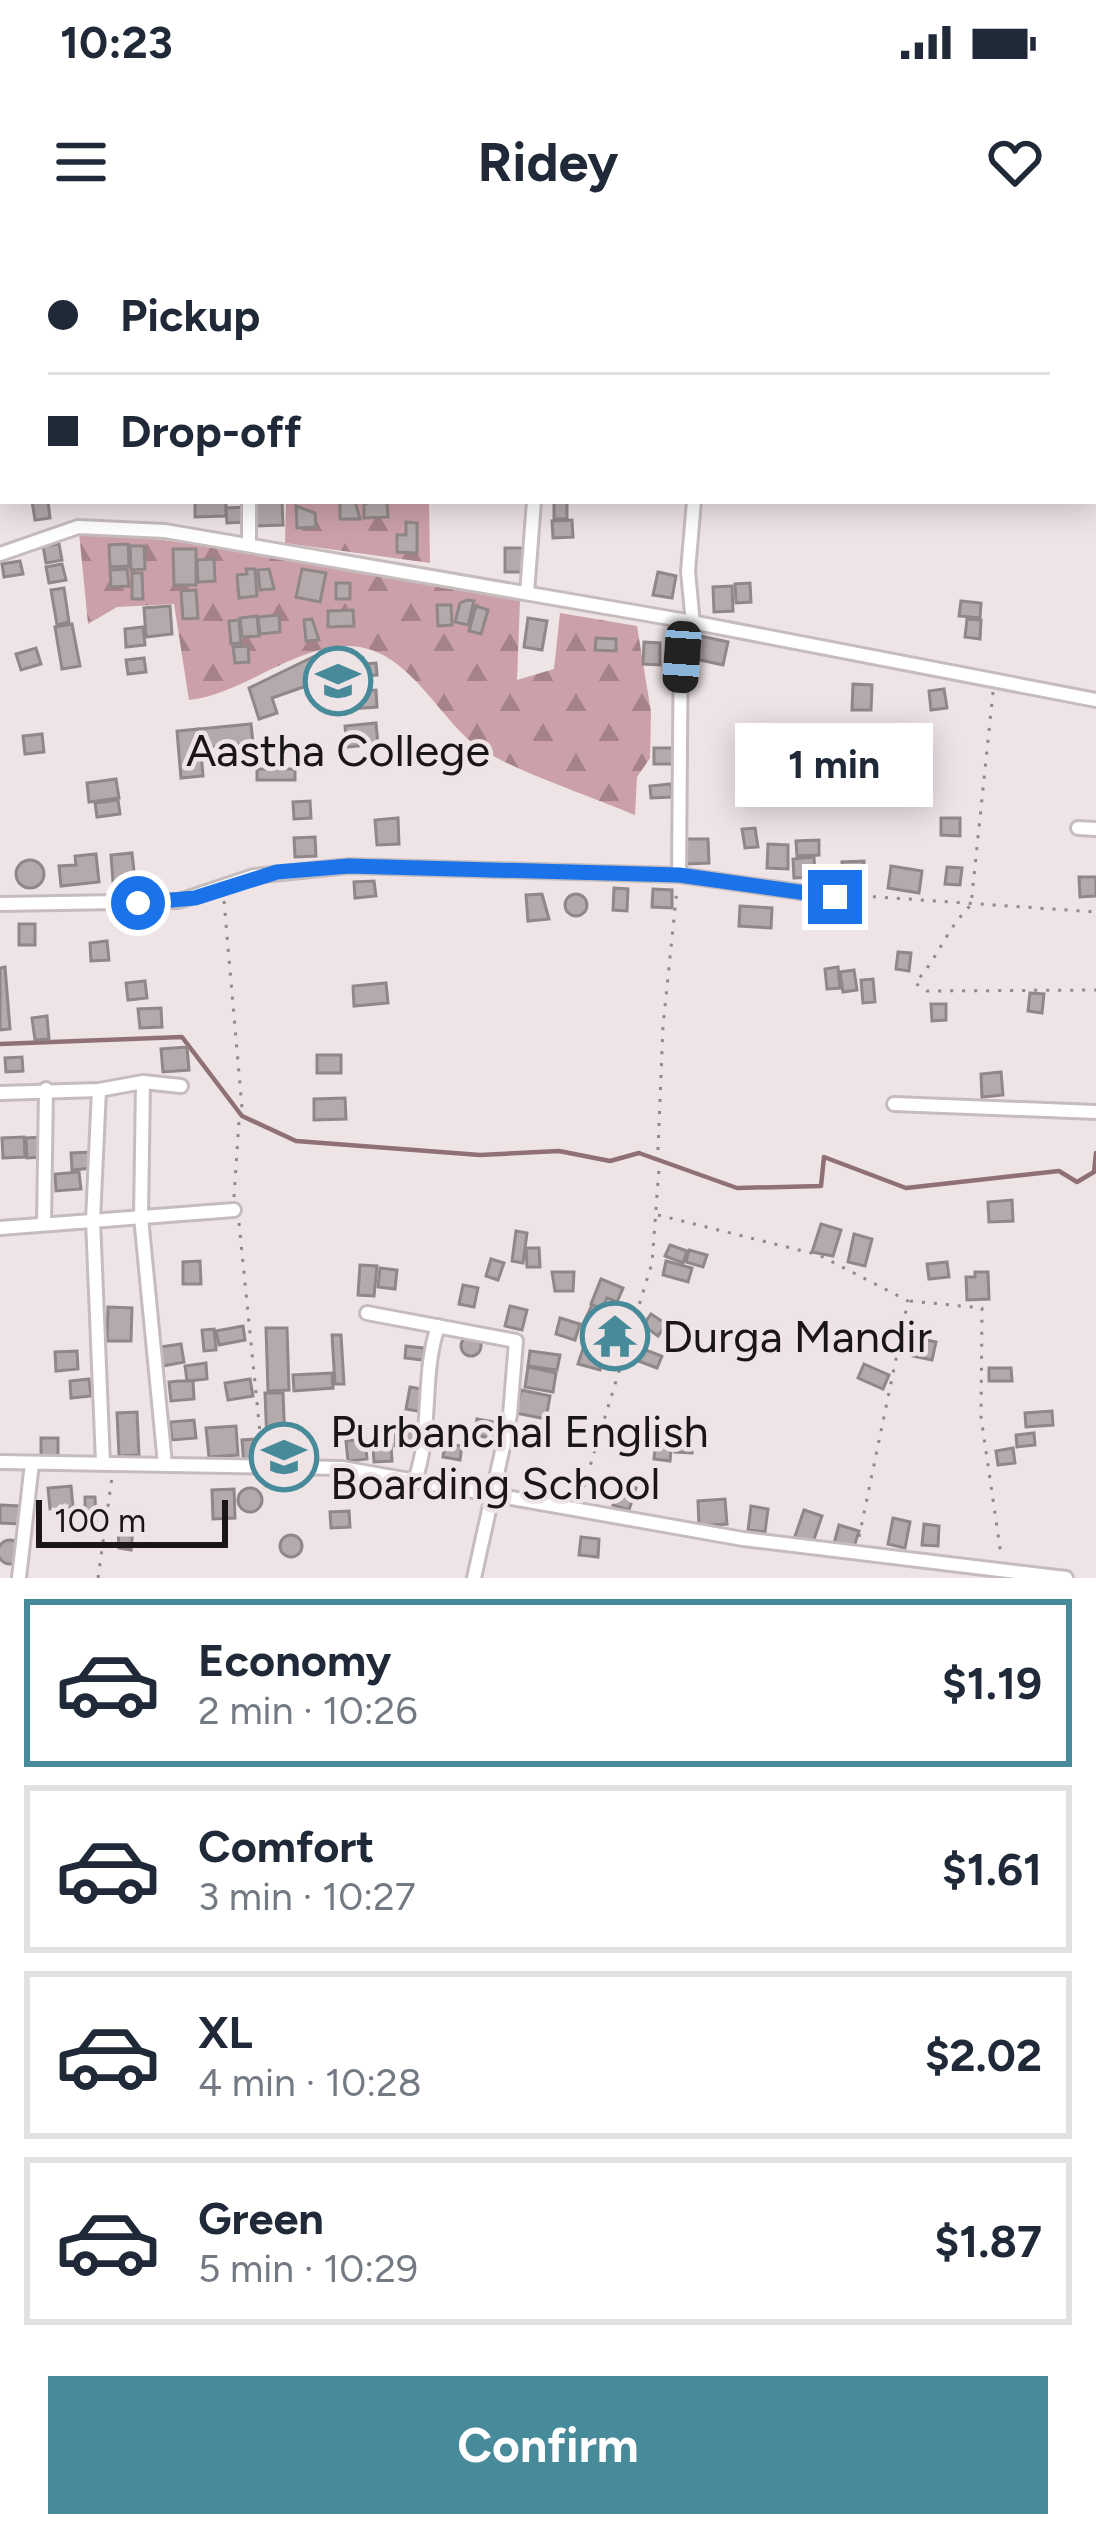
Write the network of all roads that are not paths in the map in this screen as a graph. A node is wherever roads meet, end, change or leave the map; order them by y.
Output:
1 (249, 504) edge
2 (534, 504) edge
3 (694, 504) edge
4 (250, 544) junction
5 (0, 554) edge
6 (527, 593) junction
7 (687, 622) junction
8 (1096, 700) edge
9 (1078, 828) dead end
10 (1096, 829) edge
11 (679, 875) junction
12 (835, 897) road end
13 (0, 904) edge
14 (143, 1082) junction
15 (181, 1086) dead end
16 (46, 1089) junction
17 (99, 1090) junction
18 (0, 1093) edge
19 (894, 1104) dead end
20 (1096, 1112) edge
21 (234, 1210) road end
22 (141, 1217) junction
23 (93, 1220) junction
24 (44, 1224) junction
25 (0, 1228) edge
26 (367, 1313) dead end
27 (439, 1326) junction
28 (0, 1462) edge
29 (32, 1463) junction
30 (108, 1463) junction
31 (165, 1464) junction
32 (415, 1480) junction
33 (492, 1492) junction
34 (19, 1578) edge
35 (474, 1578) edge
36 (1066, 1578) edge

1 - 4 street
2 - 6 street
3 - 7 street
4 - 5 street
4 - 6 street
6 - 7 street
7 - 8 street
7 - 11 street
9 - 10 street
11 - 12 street
11 - 13 street
14 - 15 street
14 - 17 street
14 - 22 street
16 - 17 street
16 - 18 street
16 - 24 street
17 - 23 street
19 - 20 street
21 - 22 street
22 - 23 street
22 - 31 street
23 - 24 street
23 - 30 street
24 - 25 street
26 - 27 street
27 - 32 street
27 - 33 street
28 - 29 street
29 - 30 street
29 - 34 street
30 - 31 street
31 - 32 street
32 - 33 street
33 - 35 street
33 - 36 street

